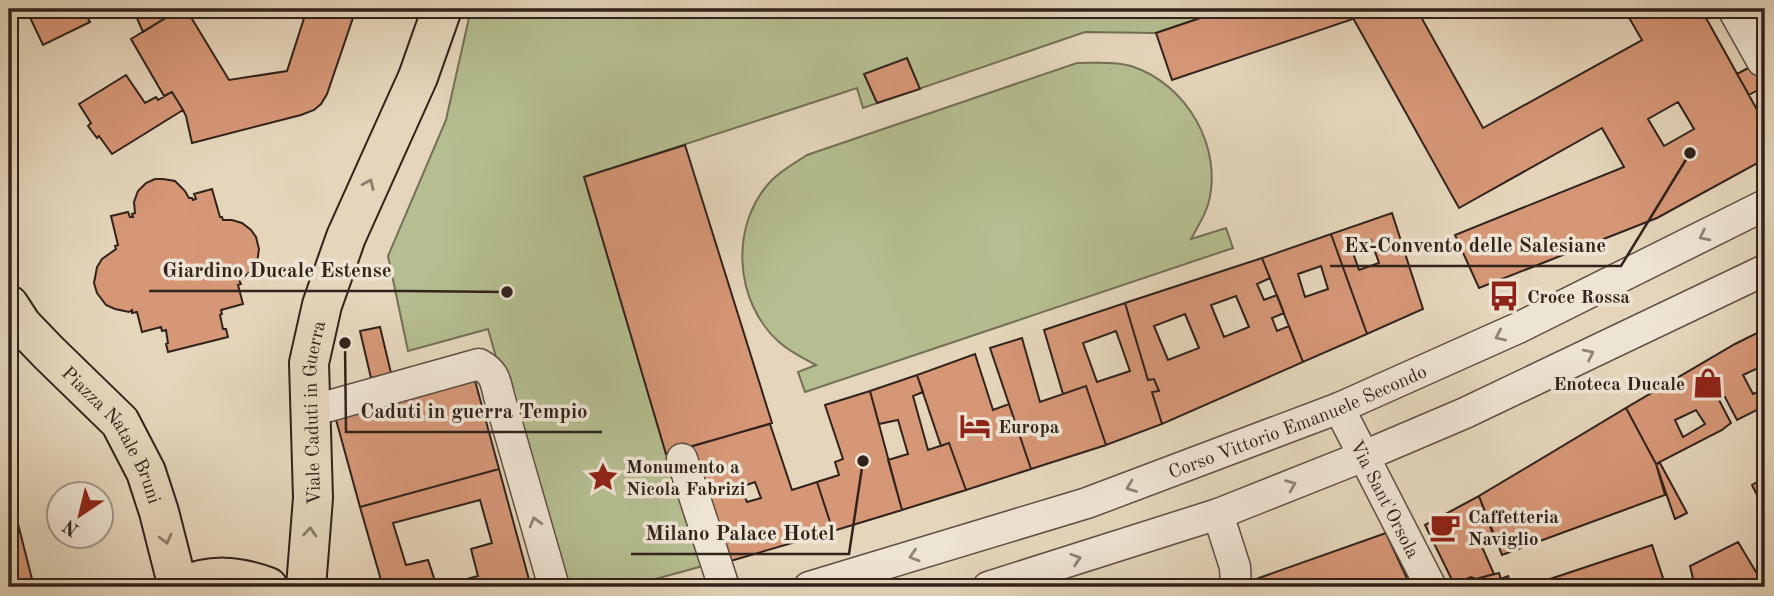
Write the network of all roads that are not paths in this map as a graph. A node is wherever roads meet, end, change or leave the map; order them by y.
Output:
1 (442, 9) edge
2 (1733, 9) edge
3 (1762, 61) dead end
4 (1765, 205) edge
5 (1765, 270) edge
6 (9, 305) edge
7 (1339, 408) junction
8 (311, 411) junction
9 (1364, 456) junction
10 (682, 459) dead end
11 (1219, 514) junction
12 (178, 587) edge
13 (268, 587) edge
14 (306, 587) edge
15 (554, 587) edge
16 (724, 587) edge
17 (809, 587) edge
18 (988, 587) edge
19 (1236, 587) edge
20 (1431, 587) edge

8 -> 1 main road, Viale Caduti in Guerra
2 - 3 street
4 -> 7 street, Corso Vittorio Emanuele Secondo
9 -> 5 street
6 -> 12 main road, Piazza Natale Bruni
7 - 9 street, Via Sant'Orsola
7 -> 17 street, Corso Vittorio Emanuele Secondo
14 -> 8 main road, Viale Caduti in Guerra
15 -> 8 street
11 -> 9 street
9 - 20 street, Via Sant'Orsola
10 - 16 street
18 -> 11 street
11 - 19 street
12 - 13 main road

